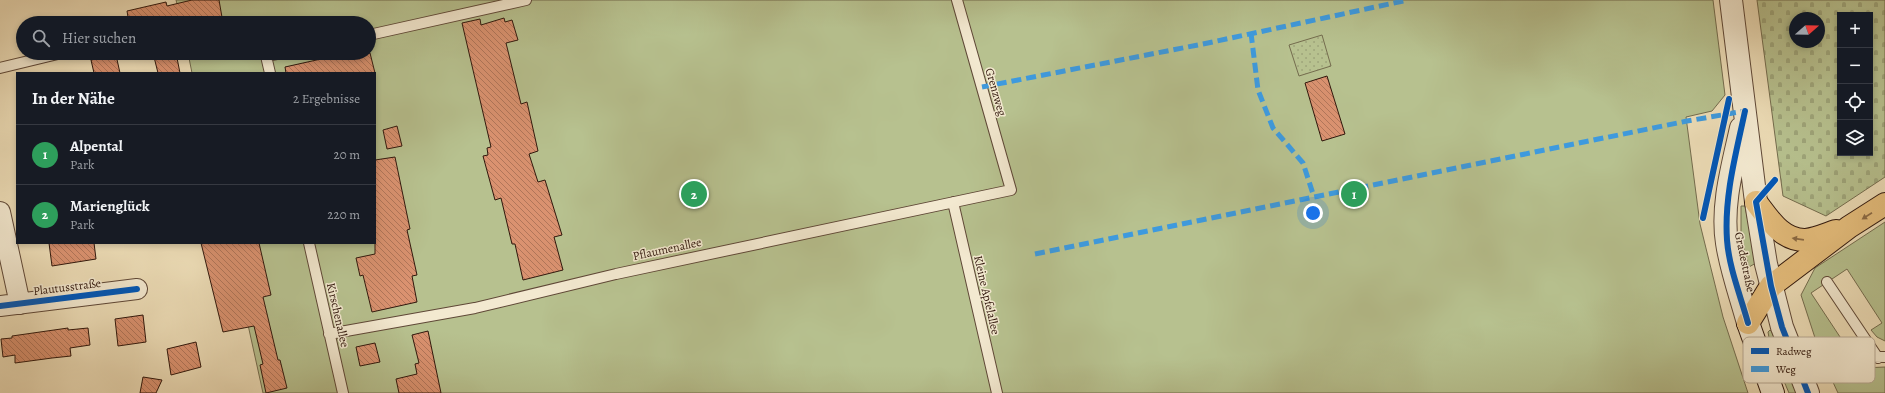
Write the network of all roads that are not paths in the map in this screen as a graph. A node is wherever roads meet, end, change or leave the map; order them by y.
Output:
1 (526, 0) edge
2 (957, 0) edge
3 (1731, 0) edge
4 (376, 32) edge
5 (33, 60) edge
6 (267, 60) edge
7 (0, 68) edge
8 (270, 72) edge
9 (1745, 111) junction
10 (1011, 190) joint
11 (953, 202) junction
12 (1756, 202) junction
13 (1885, 204) edge
14 (0, 212) edge
15 (1849, 227) junction
16 (309, 244) edge
17 (1827, 282) dead end
18 (1771, 286) junction
19 (137, 289) dead end
20 (20, 304) junction
21 (0, 306) edge
22 (1748, 323) junction
23 (329, 334) junction
24 (1753, 337) edge
25 (1786, 337) edge
26 (1867, 337) edge
27 (1875, 349) edge
28 (1881, 357) edge
29 (1769, 383) edge
30 (1804, 383) edge
31 (343, 393) edge
32 (997, 393) edge
33 (1773, 393) edge
34 (1808, 393) edge

1 - 4 lane
2 - 10 lane, Grenzweg
3 - 9 street, Gradestraße
5 - 7 lane
6 - 8 lane
9 - 12 street, Gradestraße
9 - 22 street, Gradestraße
10 - 11 lane, Pflaumenallee
11 - 23 lane, Pflaumenallee
11 - 32 lane, Kleine Apfelallee
15 -> 12 highway
12 - 18 street, Gradestraße
13 -> 15 highway
14 - 20 street
15 - 18 highway
16 - 23 lane, Kirschenallee
17 - 26 lane
18 - 22 highway
18 - 25 street, Gradestraße
19 - 20 street, Plautusstraße
20 - 21 street, Plautusstraße
22 - 24 street, Gradestraße
23 - 31 lane, Kirschenallee
27 - 28 lane
29 - 33 street, Gradestraße
30 - 34 street, Gradestraße

